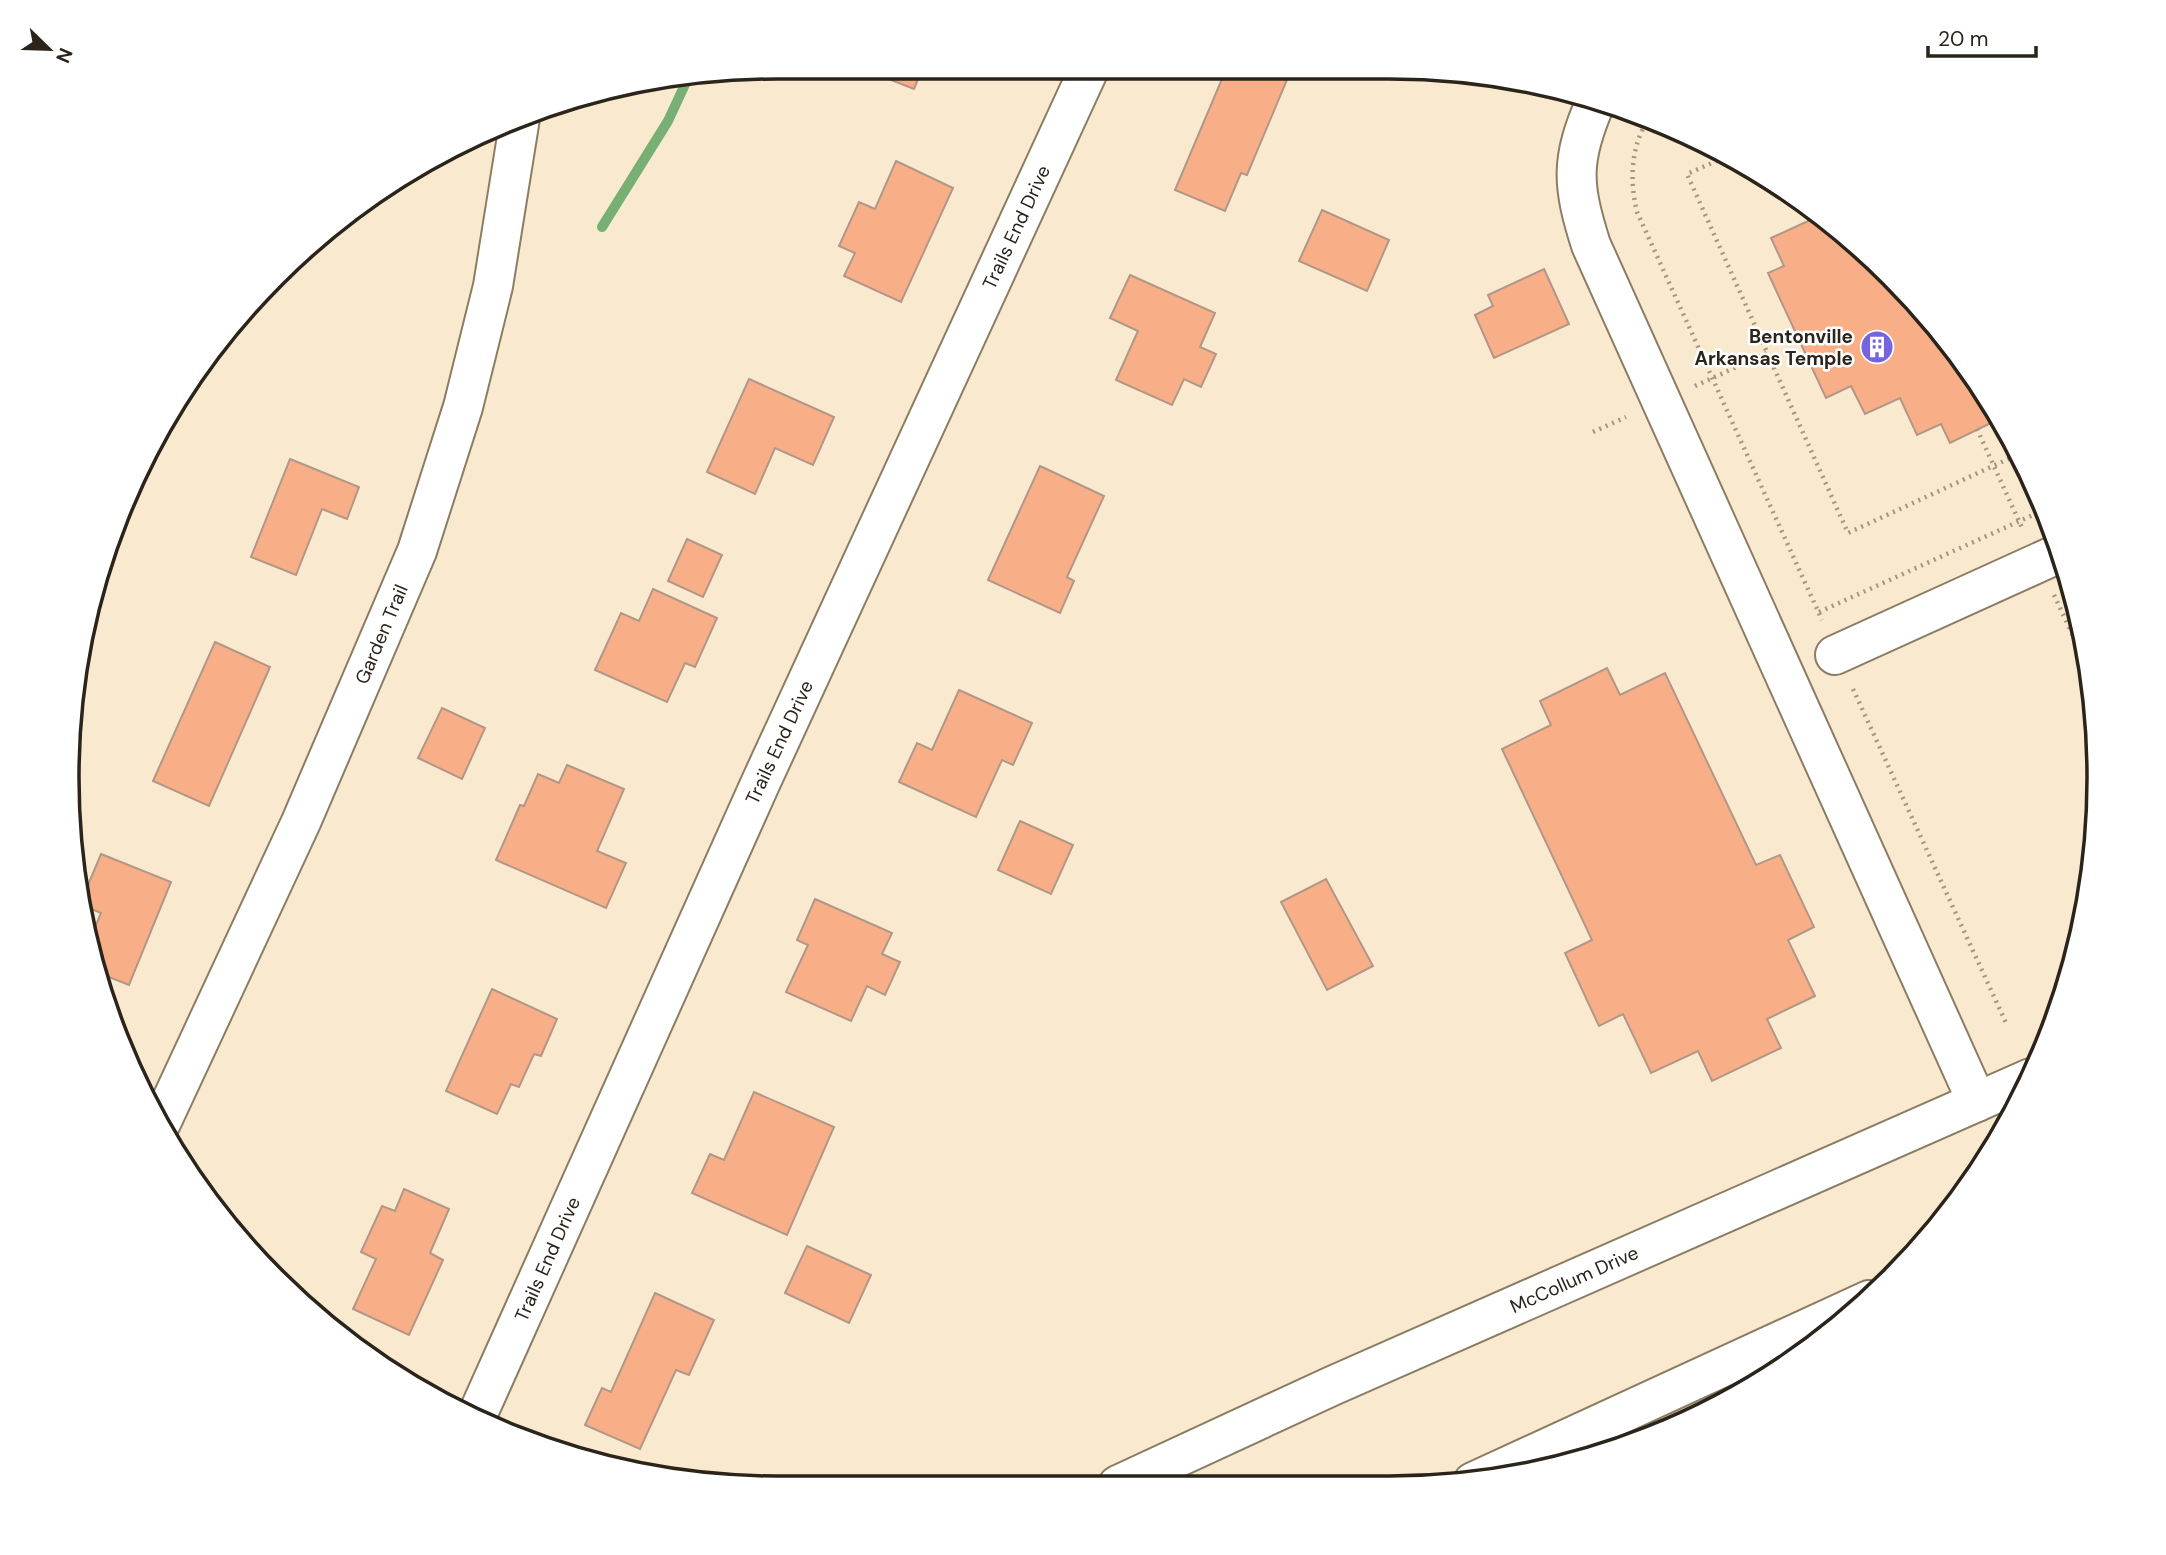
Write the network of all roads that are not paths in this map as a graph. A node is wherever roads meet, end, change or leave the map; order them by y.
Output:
1 (1084, 79) edge
2 (1593, 110) edge
3 (518, 129) edge
4 (2051, 557) edge
5 (1836, 655) road end
6 (2016, 1085) edge
7 (1977, 1102) junction
8 (165, 1114) edge
9 (1832, 1317) edge
10 (480, 1409) edge
11 (1508, 1466) edge
12 (1137, 1476) edge

1 - 10 main road, Trails End Drive
2 - 7 main road
3 - 8 main road, Garden Trail
4 - 5 main road
6 - 7 main road, McCollum Drive
7 - 12 main road, McCollum Drive
9 - 11 main road

